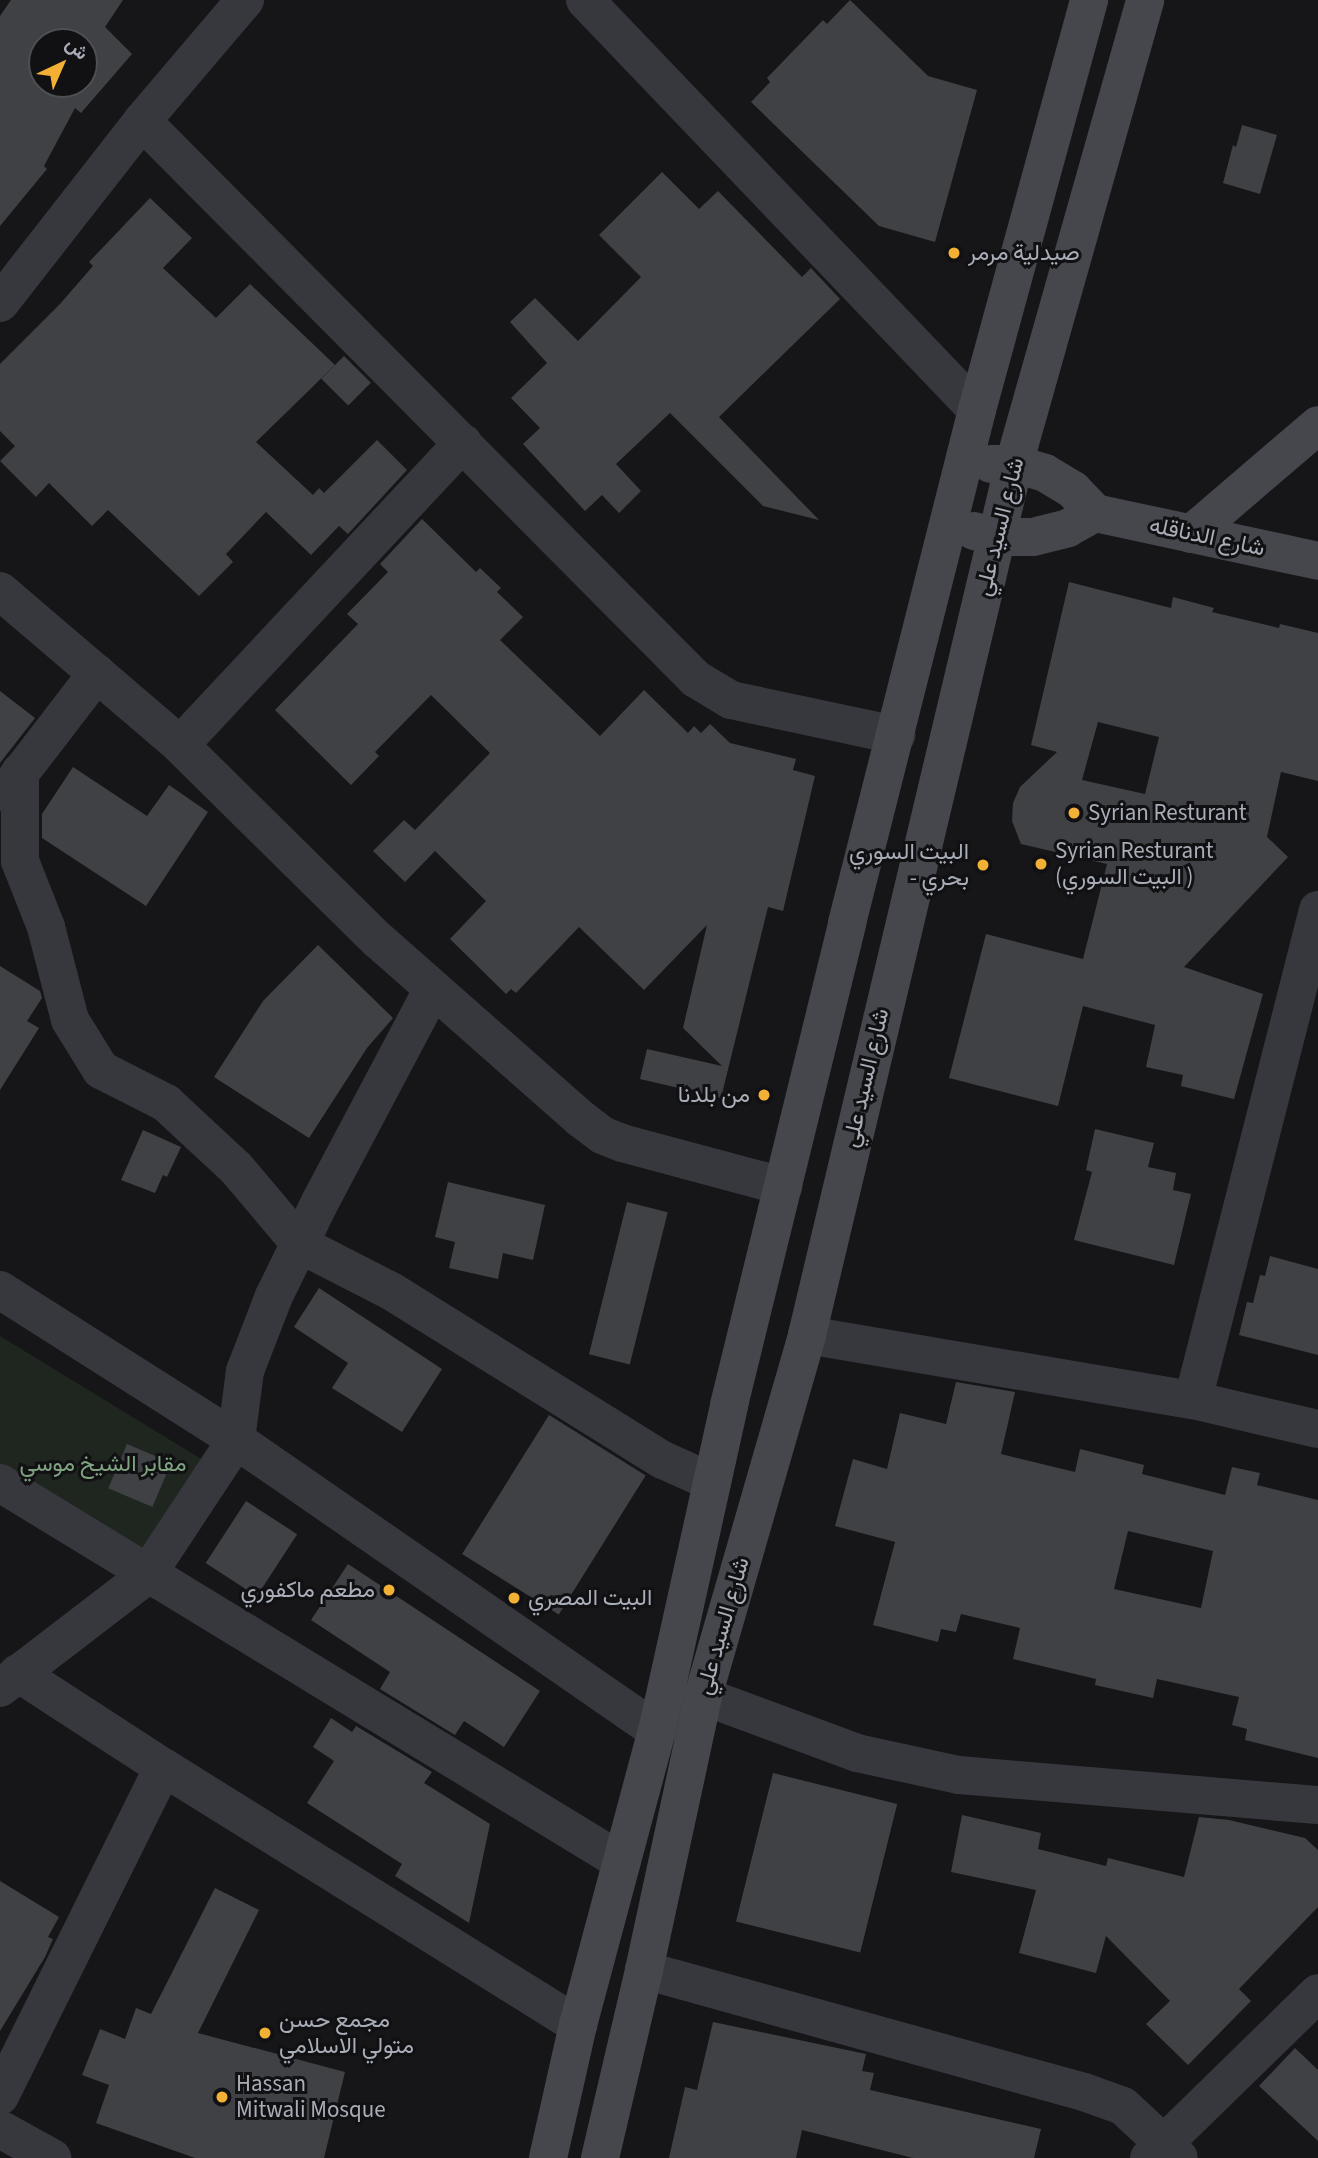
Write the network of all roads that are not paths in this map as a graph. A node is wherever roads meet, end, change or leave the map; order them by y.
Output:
1 (246, 0) edge
2 (585, 0) edge
3 (1089, 0) edge
4 (1145, 0) edge
5 (142, 121) junction
6 (0, 303) edge
7 (977, 410) junction
8 (1318, 425) edge
9 (463, 443) junction
10 (1014, 464) junction
11 (962, 468) junction
12 (1096, 513) junction
13 (950, 521) junction
14 (1191, 534) junction
15 (997, 537) junction
16 (1318, 561) edge
17 (0, 591) edge
18 (97, 673) junction
19 (896, 735) junction
20 (180, 745) junction
21 (10, 786) edge
22 (1318, 910) edge
23 (433, 989) junction
24 (1309, 989) edge
25 (783, 1186) junction
26 (301, 1245) junction
27 (0, 1290) edge
28 (807, 1335) junction
29 (1193, 1399) junction
30 (729, 1405) junction
31 (785, 1417) junction
32 (1318, 1429) edge
33 (236, 1440) junction
34 (712, 1482) junction
35 (0, 1483) edge
36 (147, 1575) junction
37 (9, 1680) edge
38 (702, 1696) junction
39 (657, 1731) junction
40 (163, 1767) junction
41 (1318, 1805) edge
42 (622, 1862) junction
43 (644, 1970) junction
44 (1318, 1993) edge
45 (578, 2025) junction
46 (0, 2096) edge
47 (0, 2129) edge
48 (1164, 2153) edge
49 (52, 2158) edge
50 (548, 2158) edge
51 (600, 2158) edge

1 - 5 street
2 - 7 street
3 - 7 main road, شارع السيد علي
4 - 10 main road, شارع السيد علي
5 - 6 street
5 - 9 street
7 - 11 main road, شارع السيد علي
8 - 14 main road
9 - 19 street
9 - 20 street
10 - 11 main road
10 - 12 main road
10 - 15 main road, شارع السيد علي
11 - 13 main road, شارع السيد علي
12 - 14 main road, شارع الدناقله
12 - 15 main road
13 - 15 main road
13 - 19 main road, شارع السيد علي
14 - 16 main road, شارع الدناقله
15 - 28 main road, شارع السيد علي
17 - 18 street
18 - 20 street
18 - 21 street
19 - 25 main road, شارع السيد علي
20 - 23 street
21 - 26 street
22 - 24 street
23 - 25 street
23 - 26 street
24 - 29 street
25 - 30 main road, شارع السيد علي
26 - 33 street
26 - 34 street
27 - 33 street
28 - 29 street
28 - 31 main road, شارع السيد علي
29 - 32 street
30 - 31 main road
30 - 34 main road, شارع السيد علي
31 - 38 main road, شارع السيد علي
33 - 36 street
33 - 39 street
34 - 39 main road, شارع السيد علي
35 - 36 street
36 - 37 street
36 - 42 street
37 - 40 street
38 - 41 street
38 - 43 main road, شارع السيد علي
39 - 42 main road, شارع السيد علي
40 - 45 street
40 - 46 street
42 - 45 main road, شارع السيد علي
43 - 48 street
43 - 51 main road, شارع السيد علي
44 - 48 street
45 - 50 main road, شارع السيد علي
47 - 49 street

